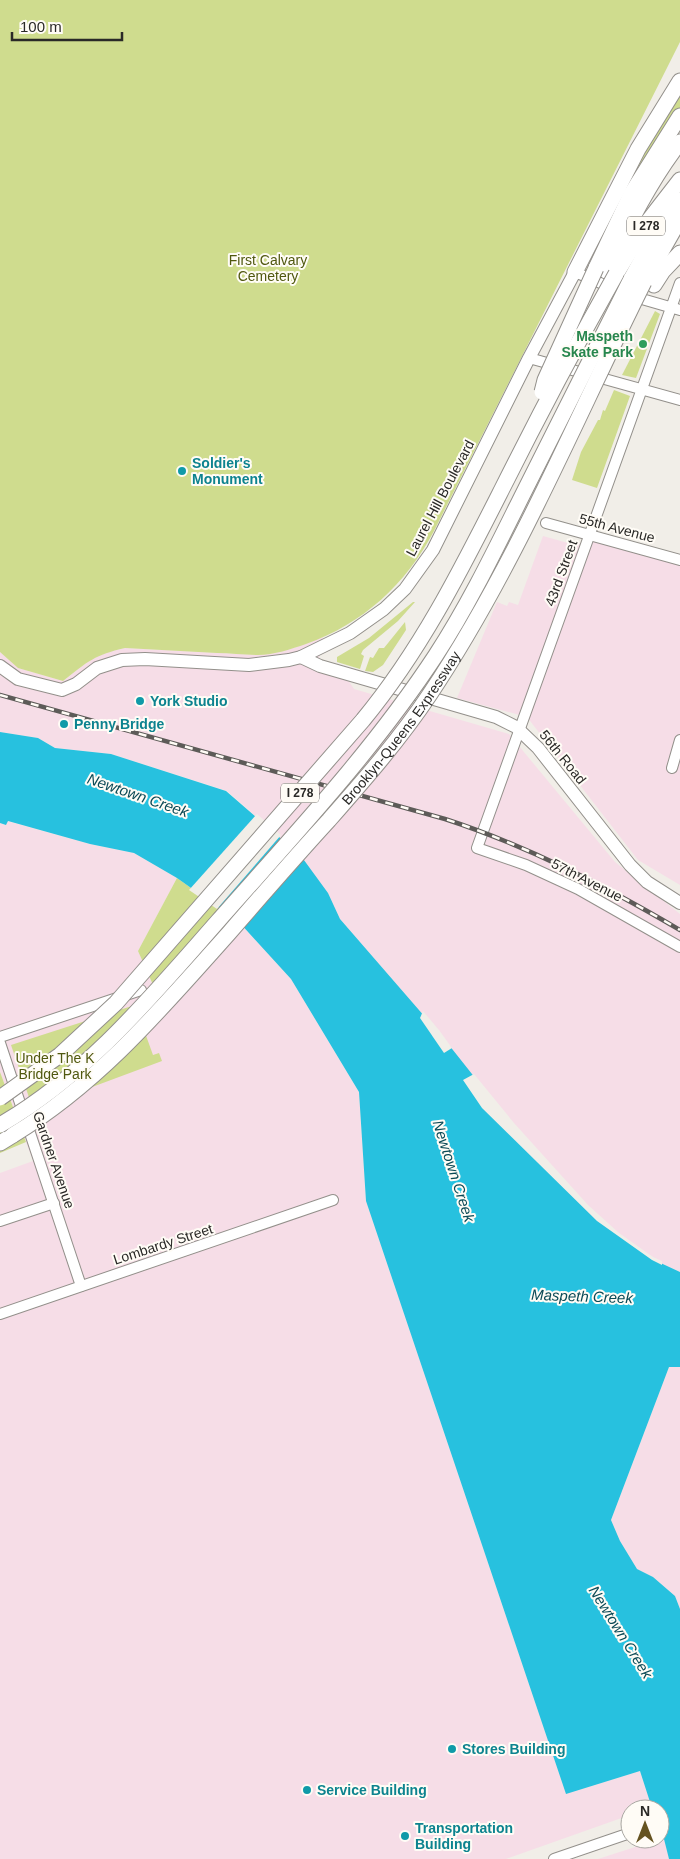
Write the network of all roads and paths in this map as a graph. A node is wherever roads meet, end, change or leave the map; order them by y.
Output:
1 (680, 81) edge
2 (680, 116) edge
3 (680, 124) edge
4 (680, 142) edge
5 (660, 147) junction
6 (680, 180) edge
7 (680, 200) edge
8 (680, 219) edge
9 (680, 253) edge
10 (606, 271) junction
11 (575, 272) junction
12 (643, 282) junction
13 (680, 283) edge
14 (676, 309) edge
15 (529, 358) junction
16 (642, 389) junction
17 (680, 400) edge
18 (530, 432) junction
19 (546, 523) dead end
20 (589, 536) junction
21 (680, 560) edge
22 (301, 657) junction
23 (0, 666) edge
24 (519, 730) junction
25 (680, 740) edge
26 (672, 768) dead end
27 (477, 848) joint
28 (680, 903) edge
29 (680, 947) edge
30 (141, 990) dead end
31 (0, 1037) edge
32 (0, 1043) edge
33 (0, 1098) edge
34 (58, 1109) dead end
35 (26, 1120) junction
36 (0, 1125) edge
37 (0, 1143) edge
38 (333, 1200) dead end
39 (54, 1203) junction
40 (0, 1221) edge
41 (81, 1286) junction
42 (0, 1314) edge
43 (620, 1837) edge
44 (554, 1859) edge

1 - 11 highway
2 - 5 highway
3 - 5 highway
4 - 10 highway
5 - 10 highway
6 - 10 highway, I 278
7 - 12 highway, Brooklyn-Queens Expressway / I 278
8 - 12 highway, Brooklyn-Queens Expressway / I 278
9 - 12 highway
10 - 18 highway, I 278, bridge
10 - 18 highway, bridge
11 - 14 street
11 - 15 main road, Laurel Hill Boulevard
12 - 36 highway, Brooklyn-Queens Expressway / I 278, bridge
12 - 37 highway, Brooklyn-Queens Expressway / I 278, bridge
13 - 14 street, 43rd Street
14 - 16 street, 43rd Street
15 - 16 street
15 - 22 main road, Laurel Hill Boulevard
16 - 17 street
16 - 20 street, 43rd Street
18 - 33 highway, I 278, bridge
19 - 20 street, 55th Avenue
20 - 21 street, 55th Avenue
20 - 24 street, 43rd Street
22 - 23 main road, Laurel Hill Boulevard
22 - 24 main road, 56th Road
24 - 27 street, 43rd Street
24 - 28 main road, 56th Road
25 - 26 street
27 - 29 street, 57th Avenue
30 - 31 street
32 - 35 street, Gardner Avenue
34 - 35 street
35 - 39 street, Gardner Avenue
38 - 41 street, Lombardy Street
39 - 40 street
39 - 41 street, Gardner Avenue
41 - 42 street, Lombardy Street
43 - 44 street

